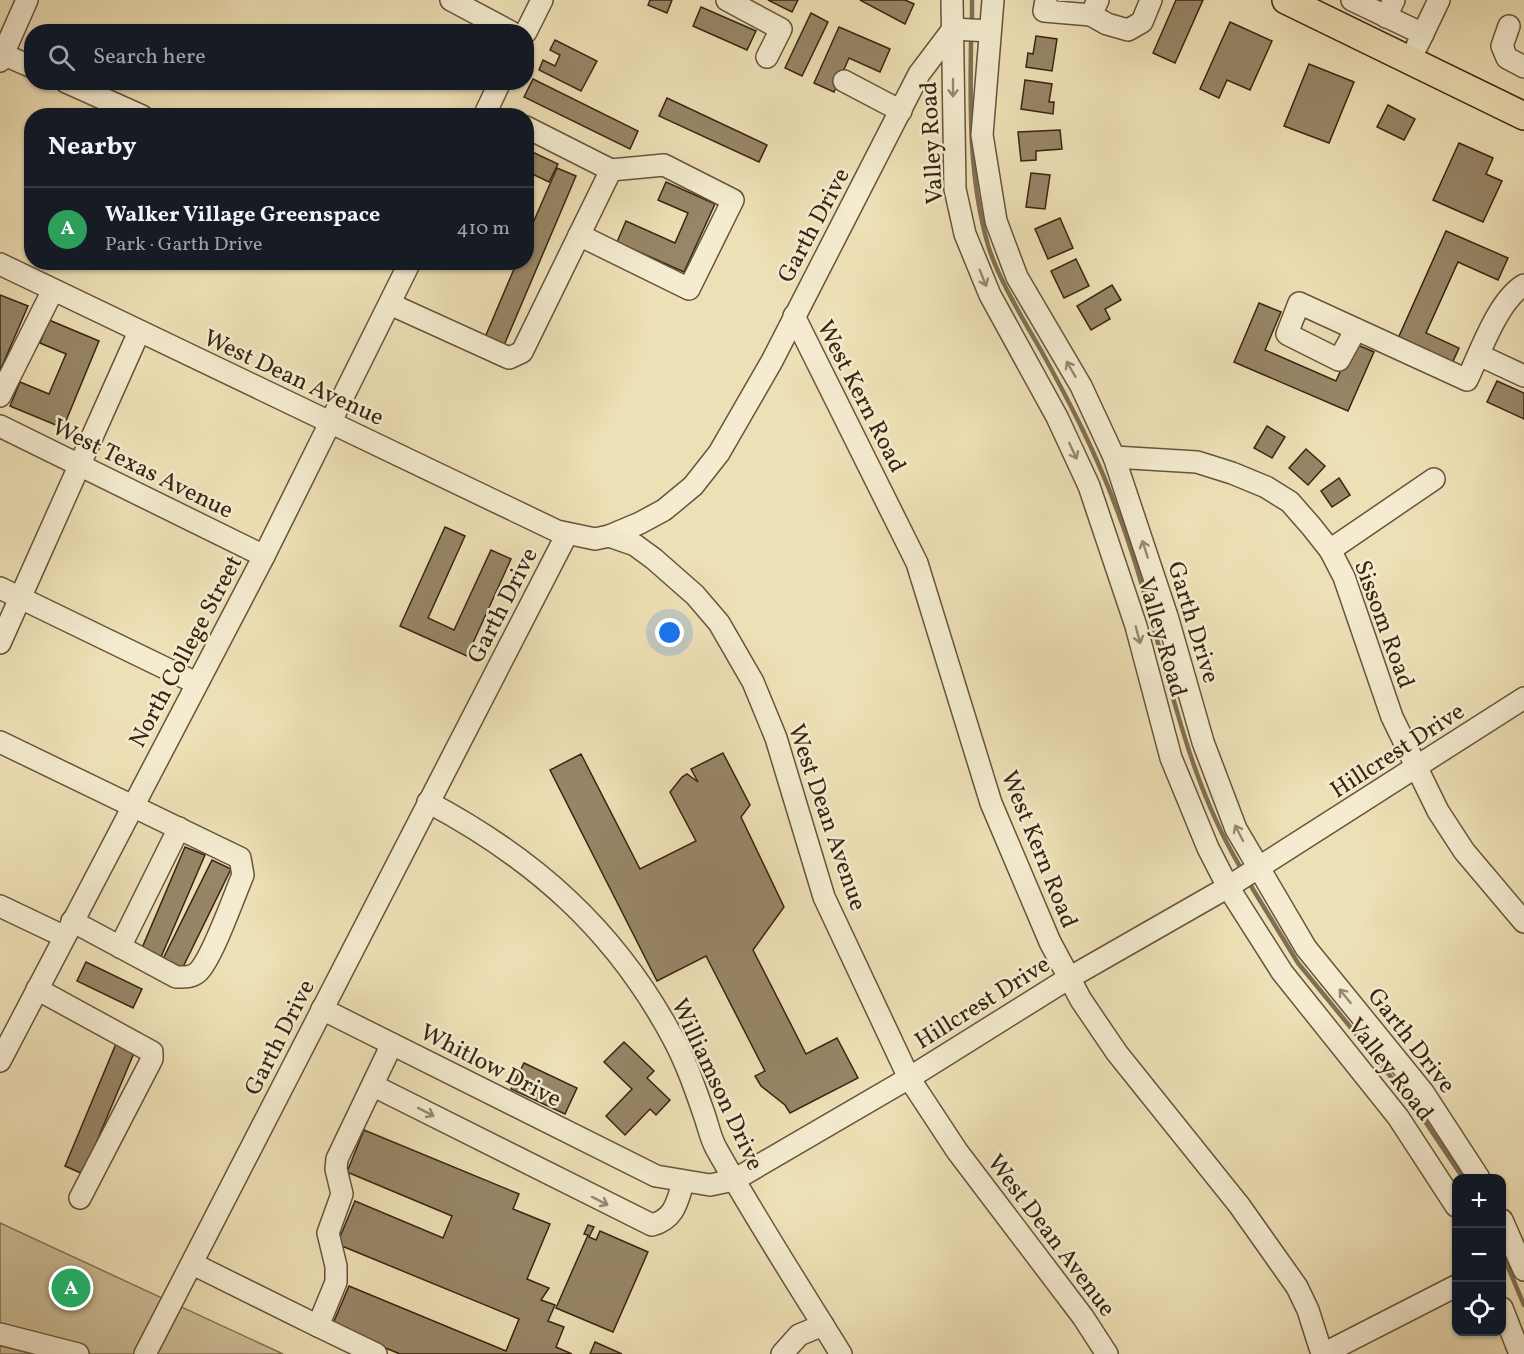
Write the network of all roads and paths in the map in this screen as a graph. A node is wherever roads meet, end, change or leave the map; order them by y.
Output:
1 (27, 0) edge
2 (451, 0) edge
3 (542, 0) edge
4 (727, 0) edge
5 (952, 0) edge
6 (993, 0) edge
7 (1046, 0) edge
8 (1151, 0) edge
9 (1286, 0) edge
10 (1352, 0) edge
11 (1439, 0) edge
12 (1095, 7) edge
13 (1390, 8) edge
14 (1339, 11) edge
15 (492, 24) edge
16 (530, 24) edge
17 (1509, 26) dead end
18 (953, 29) junction
19 (990, 31) junction
20 (1423, 34) junction
21 (1, 56) edge
22 (767, 57) dead end
23 (1410, 60) junction
24 (24, 64) edge
25 (1524, 67) edge
26 (844, 81) dead end
27 (84, 90) edge
28 (498, 90) edge
29 (124, 108) edge
30 (493, 108) edge
31 (901, 111) junction
32 (1524, 116) edge
33 (534, 131) edge
34 (611, 170) junction
35 (579, 235) junction
36 (0, 264) edge
37 (406, 270) edge
38 (53, 290) junction
39 (1519, 298) edge
40 (390, 304) junction
41 (794, 316) junction
42 (1356, 329) dead end
43 (139, 332) junction
44 (1479, 355) junction
45 (1524, 376) edge
46 (0, 396) edge
47 (332, 422) junction
48 (0, 426) edge
49 (1114, 457) junction
50 (79, 465) junction
51 (1434, 478) dead end
52 (567, 534) junction
53 (609, 536) junction
54 (1330, 550) junction
55 (264, 556) junction
56 (0, 588) edge
57 (20, 598) junction
58 (0, 643) edge
59 (196, 682) junction
60 (1524, 698) edge
61 (0, 742) edge
62 (1417, 768) junction
63 (428, 802) junction
64 (134, 806) junction
65 (179, 828) junction
66 (1258, 867) junction
67 (1228, 886) junction
68 (0, 906) edge
69 (1524, 922) edge
70 (68, 929) junction
71 (120, 947) junction
72 (1069, 978) junction
73 (37, 989) junction
74 (322, 1009) junction
75 (393, 1044) junction
76 (0, 1062) edge
77 (909, 1077) junction
78 (374, 1086) junction
79 (638, 1167) joint
80 (1476, 1174) edge
81 (734, 1180) junction
82 (683, 1183) junction
83 (80, 1197) dead end
84 (1452, 1200) edge
85 (1506, 1228) edge
86 (193, 1263) junction
87 (1524, 1270) edge
88 (1452, 1289) edge
89 (1506, 1318) edge
90 (823, 1325) junction
91 (318, 1326) junction
92 (0, 1334) edge
93 (78, 1354) edge
94 (145, 1354) edge
95 (376, 1354) edge
96 (782, 1354) edge
97 (841, 1354) edge
98 (1107, 1354) edge
99 (1323, 1354) edge
100 (1520, 1354) edge

1 - 21 street
2 - 15 street
3 - 16 street
4 - 22 street
5 - 18 street
6 - 19 street, Garth Drive
7 - 12 street
8 - 12 street
9 - 14 main road
10 - 13 street
11 - 20 street
13 - 20 street
14 - 23 main road
17 - 25 street
18 - 19 street
18 - 31 street, Garth Drive
18 -> 67 street, Valley Road
49 -> 19 street, Garth Drive
20 - 23 street
21 - 24 street
23 - 32 main road
26 - 31 street
27 - 29 street
28 - 30 street
31 - 41 street, Garth Drive
33 - 34 street
34 - 35 street
34 - 35 street
35 - 40 street
36 - 38 street, West Dean Avenue
37 - 40 street, North College Street
38 - 43 street, West Dean Avenue
38 - 46 street
39 - 44 street
40 - 47 street, North College Street
41 - 53 street, Garth Drive
41 - 72 street, West Kern Road
42 - 44 street
43 - 47 street, West Dean Avenue
43 - 50 street
44 - 45 street
47 - 52 street, West Dean Avenue
47 - 55 street, North College Street
48 - 50 street, West Texas Avenue
49 - 54 street, Sissom Road
66 -> 49 street, Garth Drive
50 - 55 street, West Texas Avenue
50 - 57 street
51 - 54 street
52 - 53 street, Garth Drive
52 - 63 street, Garth Drive
53 - 77 street, West Dean Avenue
54 - 62 street, Sissom Road
55 - 59 street, North College Street
56 - 57 street
57 - 58 street
57 - 59 street
59 - 64 street, North College Street
60 - 62 street, Hillcrest Drive
61 - 64 street
62 - 66 street, Hillcrest Drive
62 - 69 street, Sissom Road
63 - 74 street, Garth Drive
63 - 81 street, Williamson Drive
64 - 65 street
64 - 70 street, North College Street
65 - 71 street
65 - 71 street
66 - 67 street, Hillcrest Drive
80 -> 66 street, Garth Drive
67 - 72 street, Hillcrest Drive
67 - 84 street, Valley Road
68 - 70 street
70 - 71 street
70 - 73 street, North College Street
72 - 77 street, Hillcrest Drive
72 - 99 street, West Kern Road
73 - 76 street, North College Street
73 - 83 street
74 - 75 street, Whitlow Drive
74 - 86 street, Garth Drive
75 - 78 street
75 - 79 street, Whitlow Drive
77 - 81 street, Hillcrest Drive
77 - 98 street, West Dean Avenue
78 -> 82 street
78 - 91 street
79 - 82 street, Hillcrest Drive
81 - 82 street, Hillcrest Drive
81 - 90 street, Williamson Drive
85 - 87 street
86 - 91 street
86 - 94 street, Garth Drive
88 - 99 street
89 - 100 street
90 - 96 street
90 - 97 street, Williamson Drive
91 - 95 street
92 - 93 street

